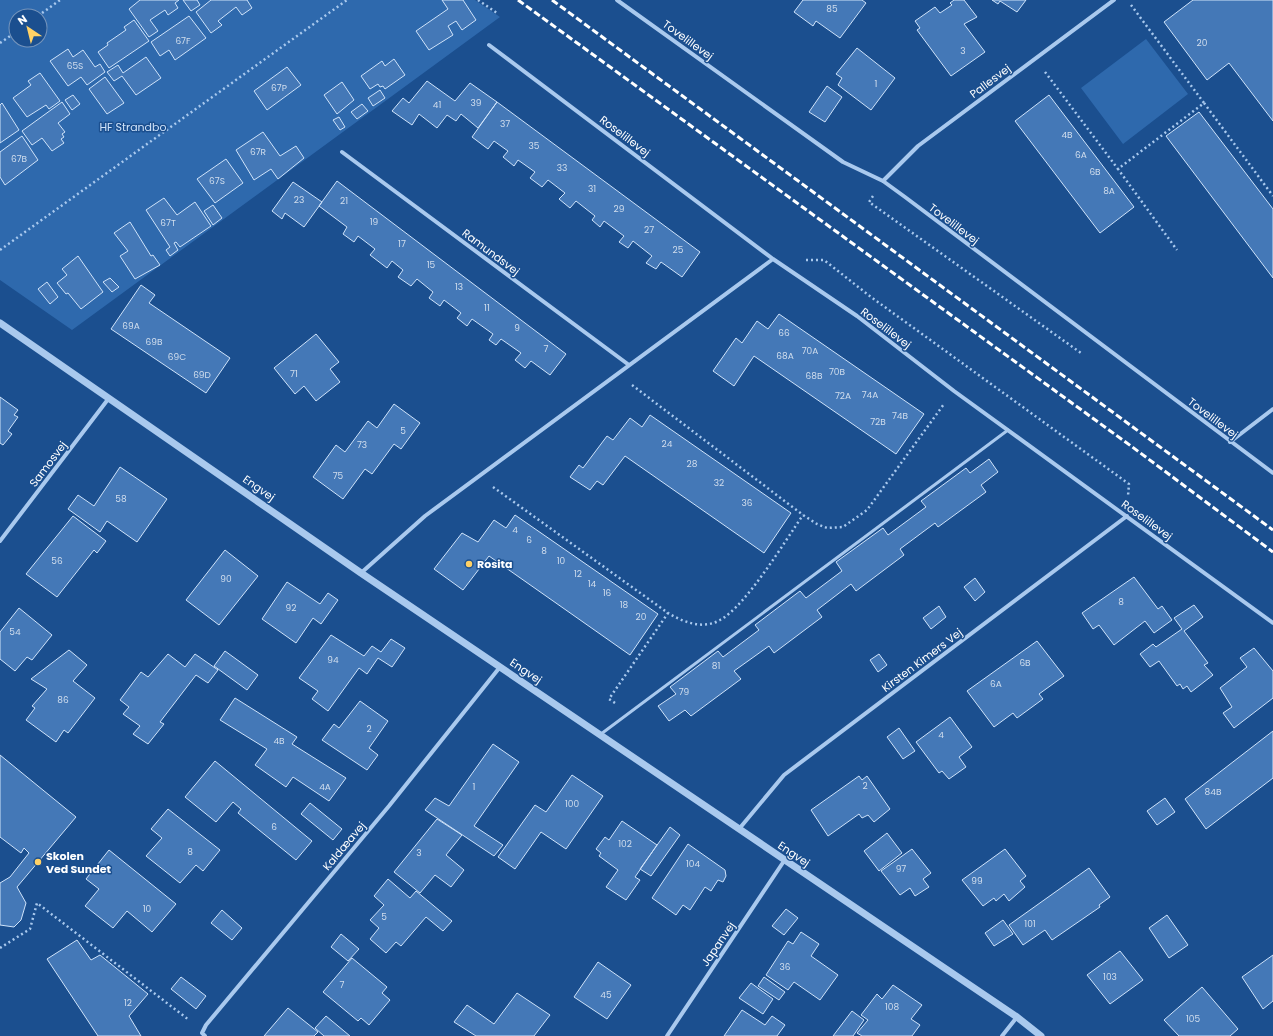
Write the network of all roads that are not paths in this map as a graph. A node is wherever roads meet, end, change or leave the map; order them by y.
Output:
1 (617, 0) edge
2 (1114, 0) edge
3 (489, 46) dead end
4 (342, 152) dead end
5 (883, 181) junction
6 (774, 259) junction
7 (0, 323) edge
8 (629, 365) junction
9 (110, 397) junction
10 (1273, 409) edge
11 (1008, 430) junction
12 (1230, 442) junction
13 (1273, 473) edge
14 (1127, 516) junction
15 (0, 541) edge
16 (361, 574) junction
17 (1273, 623) edge
18 (500, 667) junction
19 (600, 734) junction
20 (739, 830) junction
21 (784, 861) junction
22 (1017, 1017) junction
23 (205, 1036) edge
24 (667, 1036) edge
25 (1002, 1036) edge
26 (1041, 1036) edge

1 - 5 street, Tovelillevej
2 - 5 street, Pallesvej
3 - 6 street, Roselillevej
4 - 8 street, Ramundsvej
5 - 12 street, Tovelillevej
6 - 8 street
6 - 11 street, Roselillevej
7 - 9 street, Engvej
8 - 16 street
9 - 15 street, Samosvej
9 - 16 street, Engvej
10 - 12 street
11 - 14 street, Roselillevej
11 - 19 lane
12 - 13 street, Tovelillevej
14 - 17 street, Roselillevej
14 - 20 street, Kirsten Kimers Vej
16 - 18 street, Engvej
18 - 19 street, Engvej
18 - 23 street, Kaldæavej
19 - 20 street, Engvej
20 - 21 street, Engvej
21 - 22 street, Engvej
21 - 24 street, Japanvej
22 - 25 street
22 - 26 street, Engvej

